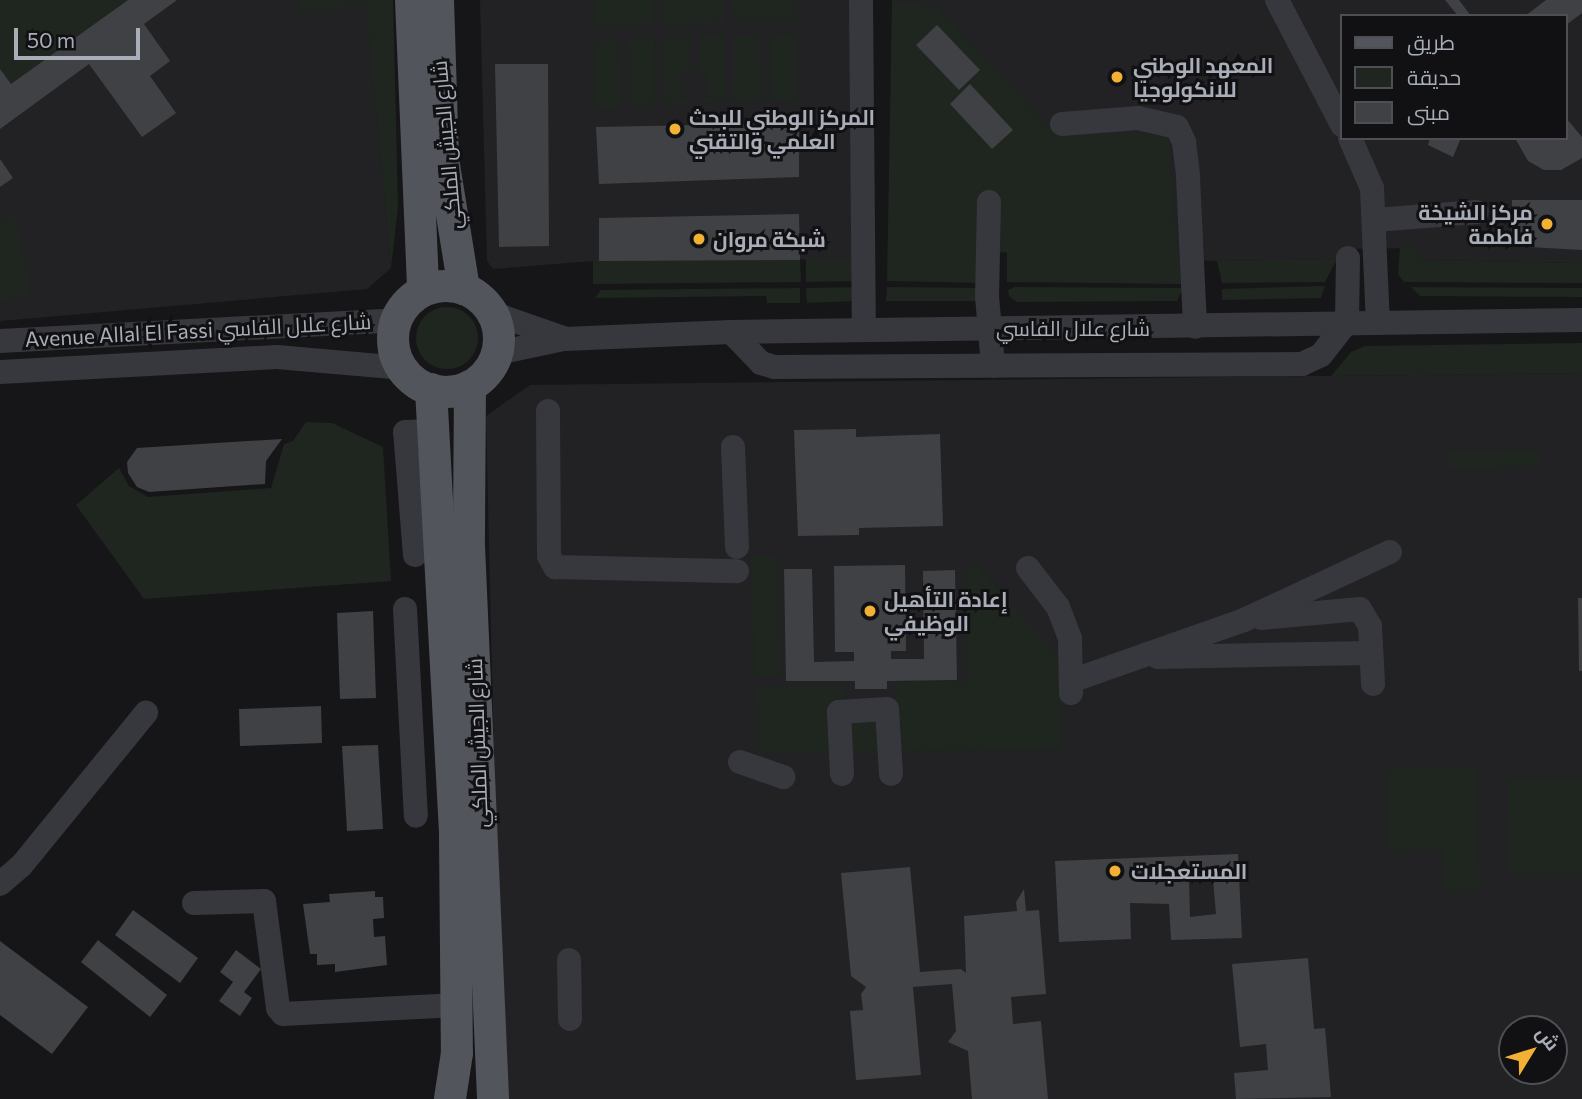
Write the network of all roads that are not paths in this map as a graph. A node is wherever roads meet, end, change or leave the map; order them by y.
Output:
1 (411, 0) edge
2 (438, 0) edge
3 (861, 0) edge
4 (1277, 0) edge
5 (1340, 121) edge
6 (1062, 124) dead end
7 (1351, 140) edge
8 (989, 202) dead end
9 (1477, 212) dead end
10 (1375, 220) junction
11 (1348, 258) dead end
12 (464, 289) junction
13 (423, 291) junction
14 (492, 313) junction
15 (397, 320) junction
16 (1582, 320) edge
17 (1347, 322) junction
18 (1378, 323) junction
19 (1195, 327) junction
20 (990, 328) junction
21 (864, 329) junction
22 (731, 332) junction
23 (564, 339) junction
24 (0, 341) edge
25 (497, 353) junction
26 (993, 366) junction
27 (402, 368) junction
28 (0, 372) edge
29 (470, 386) junction
30 (431, 389) junction
31 (548, 411) dead end
32 (434, 431) junction
33 (733, 447) dead end
34 (1390, 552) dead end
35 (415, 555) dead end
36 (1028, 568) dead end
37 (405, 609) dead end
38 (1244, 620) junction
39 (1371, 653) junction
40 (1136, 657) junction
41 (1373, 684) dead end
42 (146, 713) dead end
43 (740, 762) dead end
44 (842, 774) dead end
45 (891, 774) dead end
46 (783, 777) dead end
47 (416, 816) dead end
48 (0, 884) edge
49 (194, 903) dead end
50 (569, 960) dead end
51 (457, 1005) junction
52 (570, 1019) dead end
53 (450, 1099) edge
54 (493, 1099) edge

1 - 13 main road, شارع الجيش الملكي
2 - 12 main road, شارع الجيش الملكي
3 - 21 street
4 - 5 street
6 - 19 street
7 - 10 street
8 - 20 street
9 - 10 street
10 - 18 street
11 - 17 street
12 - 13 main road
12 - 14 main road
13 - 15 main road
14 - 23 street, شارع علال الفاسي
14 - 25 main road
15 - 24 street, Avenue Allal El Fassi شارع علال الفاسي
15 - 27 main road
16 - 18 street, شارع علال الفاسي
17 - 18 street, شارع علال الفاسي
17 - 19 street, شارع علال الفاسي
17 - 26 street
19 - 20 street, شارع علال الفاسي
20 - 21 street, شارع علال الفاسي
20 - 26 street
21 - 22 street, شارع علال الفاسي
22 - 23 street, شارع علال الفاسي
22 - 26 street
23 - 25 street, شارع علال الفاسي
25 - 29 main road
27 - 28 street, Avenue Allal El Fassi شارع علال الفاسي
27 - 30 main road
29 - 30 main road
29 - 54 main road, شارع الجيش الملكي
30 - 32 main road, شارع الجيش الملكي
31 - 33 street
32 - 35 street
32 - 51 main road, شارع الجيش الملكي
34 - 38 street
36 - 40 street
37 - 47 street
38 - 39 street
38 - 40 street
39 - 40 street
39 - 41 street
42 - 48 street
43 - 46 street
44 - 45 street
49 - 51 street
50 - 52 street
51 - 53 main road, شارع الجيش الملكي

